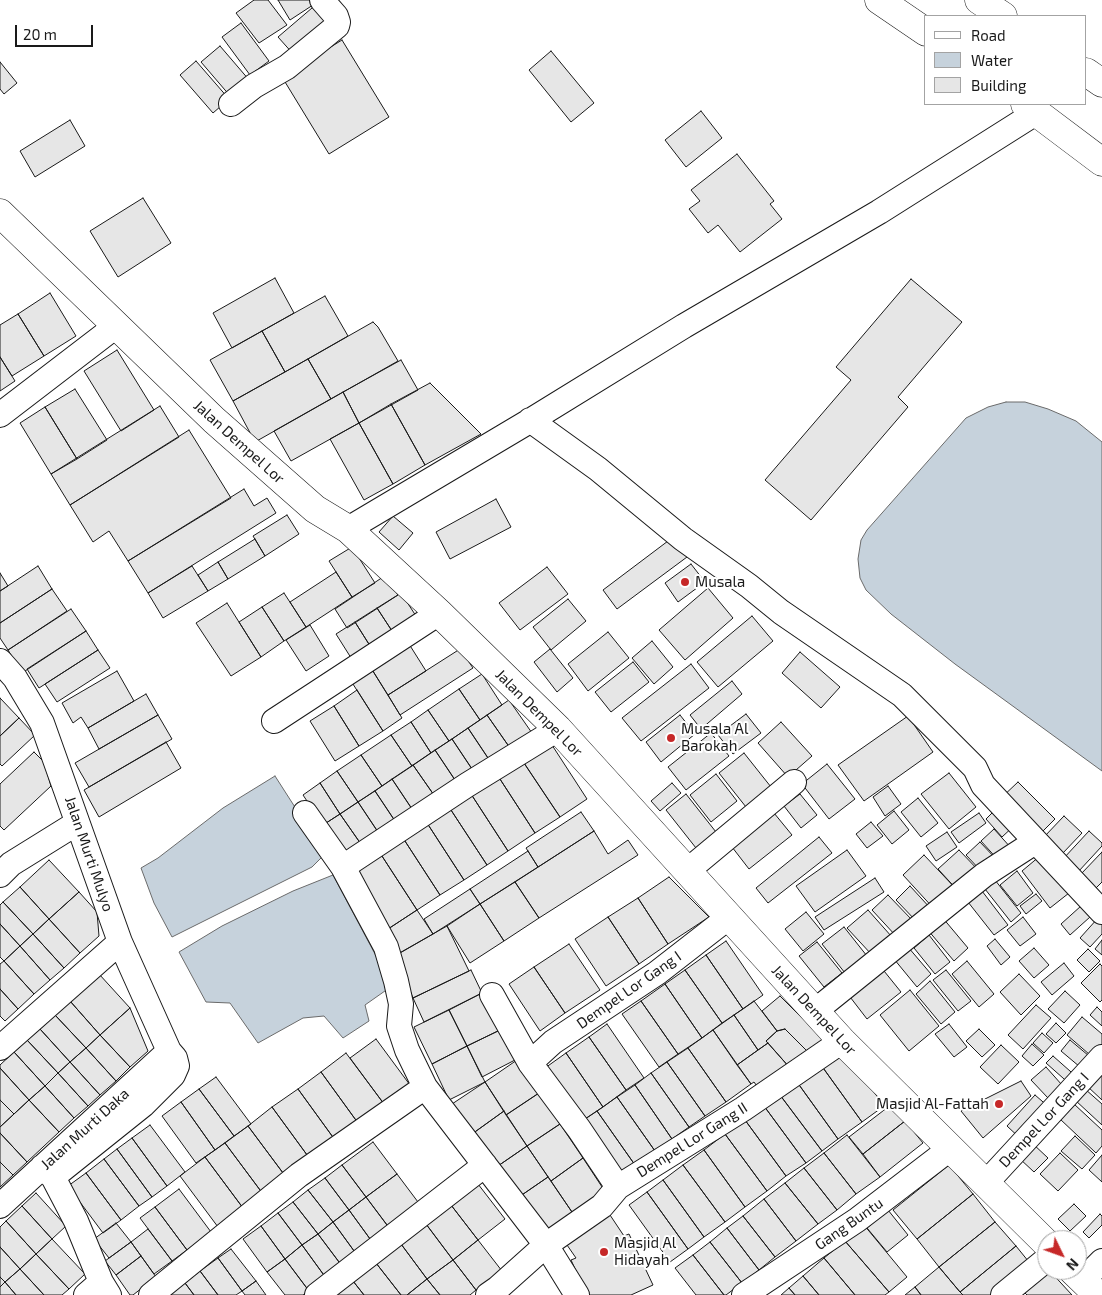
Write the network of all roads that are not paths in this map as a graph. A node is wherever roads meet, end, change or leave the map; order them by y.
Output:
1 (322, 0) edge
2 (879, 0) edge
3 (979, 0) edge
4 (1002, 15) edge
5 (924, 31) edge
6 (1087, 73) edge
7 (1102, 83) edge
8 (231, 104) dead end
9 (1030, 109) edge
10 (1102, 162) edge
11 (0, 213) edge
12 (116, 326) junction
13 (0, 415) edge
14 (537, 416) junction
15 (348, 529) junction
16 (439, 613) junction
17 (0, 661) edge
18 (274, 721) dead end
19 (558, 729) junction
20 (794, 782) dead end
21 (305, 813) dead end
22 (77, 823) junction
23 (1035, 842) junction
24 (4, 863) edge
25 (343, 866) junction
26 (687, 871) junction
27 (1102, 912) edge
28 (728, 917) junction
29 (120, 942) junction
30 (492, 995) dead end
31 (815, 1011) junction
32 (842, 1041) junction
33 (0, 1048) edge
34 (170, 1051) joint
35 (1102, 1058) edge
36 (530, 1063) junction
37 (425, 1087) junction
38 (951, 1148) junction
39 (485, 1165) junction
40 (47, 1172) junction
41 (986, 1183) junction
42 (618, 1187) junction
43 (0, 1206) edge
44 (1037, 1234) edge
45 (546, 1245) junction
46 (1102, 1261) edge
47 (1037, 1267) edge
48 (1084, 1282) edge
49 (99, 1291) edge
50 (151, 1295) edge
51 (318, 1295) edge
52 (488, 1295) edge
53 (577, 1295) edge
54 (744, 1295) edge
55 (1003, 1295) edge

1 - 8 street
2 - 5 main road
3 - 4 main road
6 - 7 main road
9 - 10 main road
9 - 14 street
11 - 12 main road, Jalan Dempel Lor
12 - 13 street
12 - 15 main road, Jalan Dempel Lor
14 - 15 street
14 - 23 street
15 - 16 main road, Jalan Dempel Lor
16 - 18 street
16 - 19 main road, Jalan Dempel Lor
17 - 22 street, Jalan Murti Mulyo
19 - 25 street
19 - 26 main road, Jalan Dempel Lor
20 - 26 street
21 - 25 street
22 - 24 street
22 - 29 street, Jalan Murti Mulyo
23 - 27 street
23 - 31 street
25 - 37 street
26 - 28 main road, Jalan Dempel Lor
28 - 31 main road, Jalan Dempel Lor
28 - 36 street, Dempel Lor Gang I
29 - 33 street
29 - 34 street, Jalan Murti Mulyo
30 - 36 street
31 - 32 main road, Jalan Dempel Lor
32 - 38 main road, Jalan Dempel Lor
32 - 42 street, Dempel Lor Gang II
34 - 40 street, Jalan Murti Daka
35 - 41 street, Dempel Lor Gang I
36 - 42 street
37 - 39 street
37 - 50 street
38 - 41 main road, Jalan Dempel Lor
38 - 54 street, Gang Buntu
39 - 45 street
39 - 51 street
40 - 43 street, Jalan Murti Daka
40 - 49 street
41 - 44 main road, Jalan Dempel Lor
42 - 45 street, Dempel Lor Gang II
45 - 52 street, Dempel Lor Gang II
45 - 53 street
46 - 48 street
47 - 55 street

